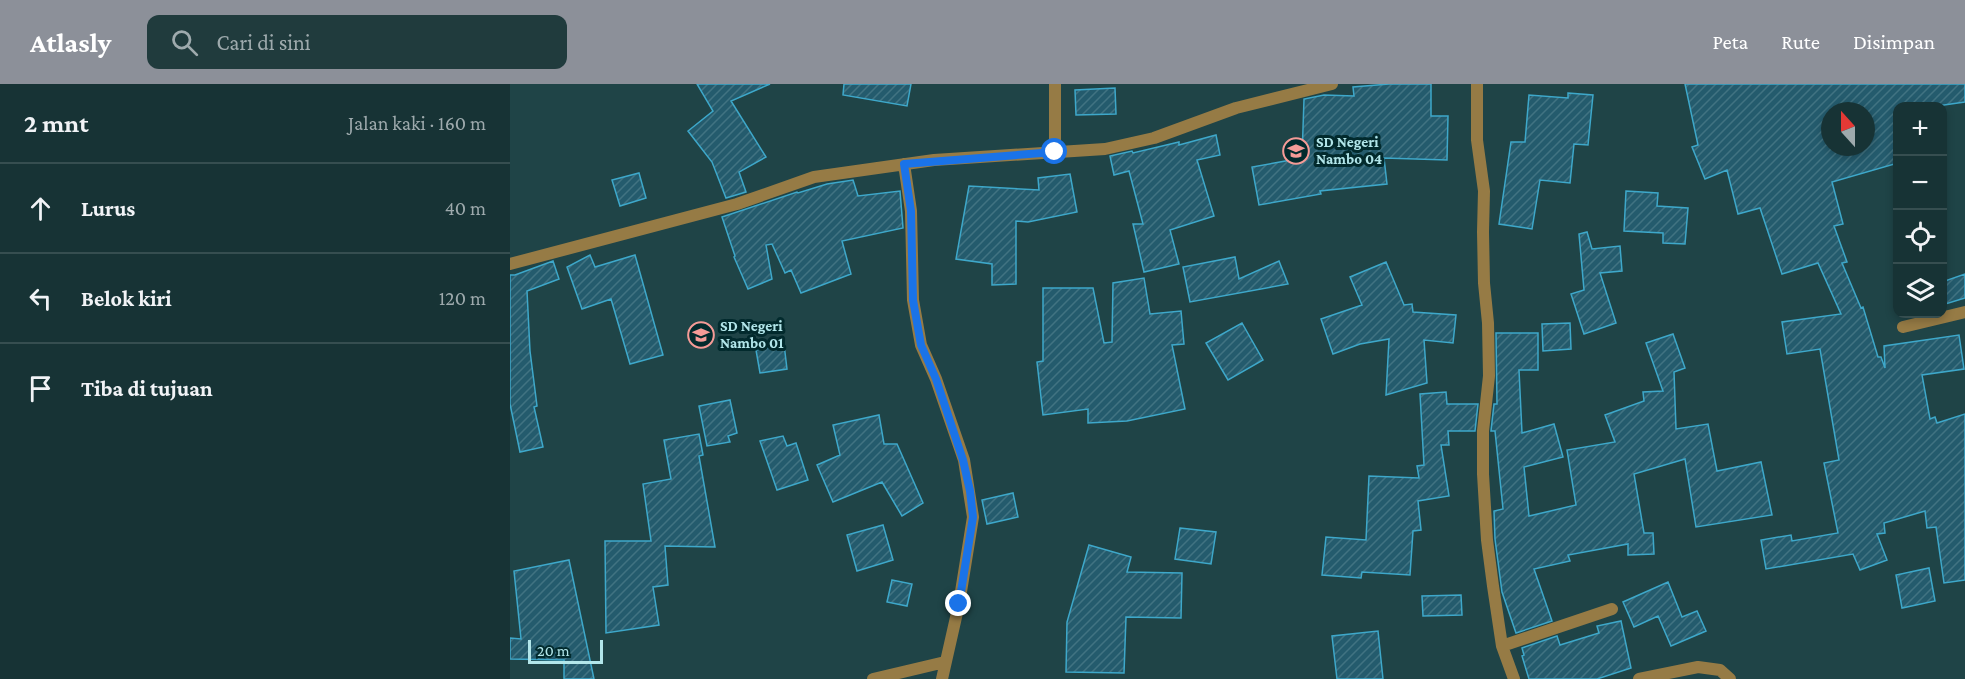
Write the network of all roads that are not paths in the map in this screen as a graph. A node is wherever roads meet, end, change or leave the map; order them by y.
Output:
1 (1055, 84) edge
2 (1332, 84) edge
3 (1477, 84) edge
4 (1055, 152) junction
5 (904, 164) junction
6 (510, 264) edge
7 (1965, 312) edge
8 (1903, 327) dead end
9 (1612, 609) dead end
10 (1502, 646) junction
11 (945, 662) junction
12 (873, 679) edge
13 (942, 679) edge
14 (1514, 679) edge
15 (1639, 679) edge
16 (1730, 679) edge

1 - 4 street
2 - 4 street
3 - 10 street
4 - 5 street
5 - 6 street
5 - 11 street
7 - 8 street
9 - 10 street
10 - 14 street
11 - 12 street
11 - 13 street
15 - 16 street

